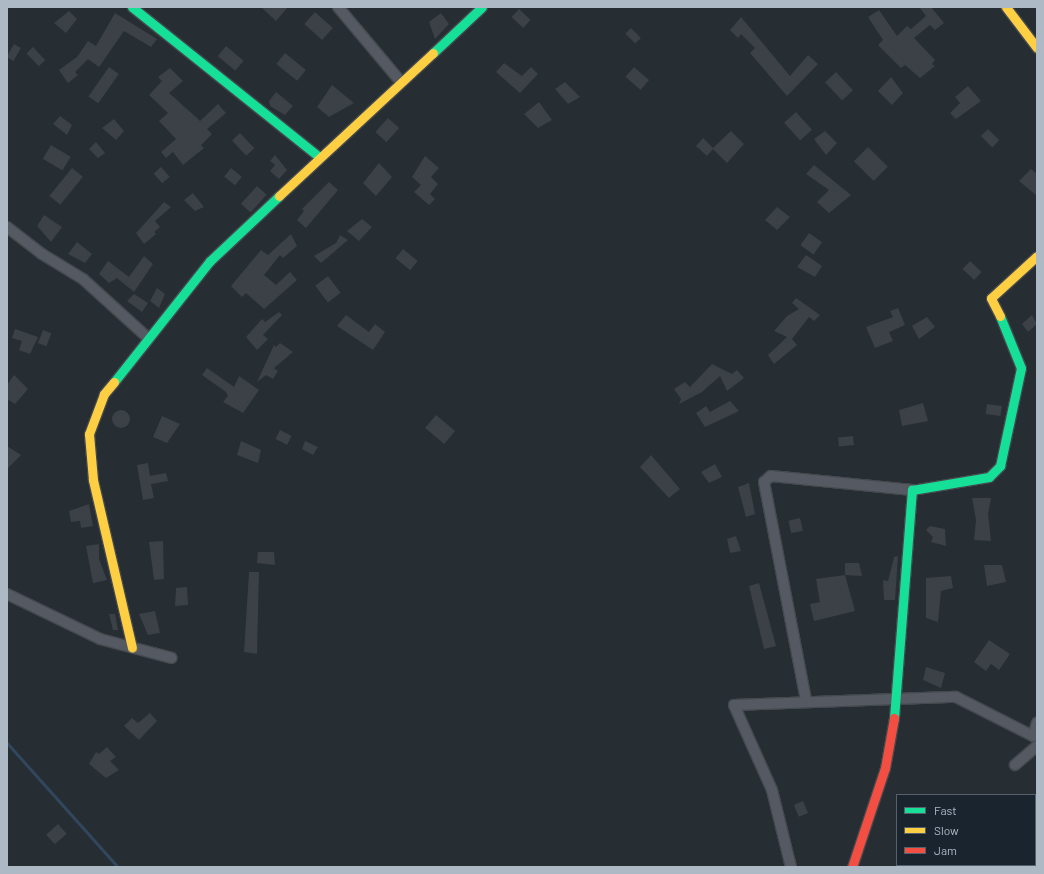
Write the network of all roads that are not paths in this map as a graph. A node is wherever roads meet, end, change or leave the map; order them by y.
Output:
1 (132, 7) edge
2 (338, 7) edge
3 (482, 7) edge
4 (1006, 7) edge
5 (1037, 48) edge
6 (401, 82) junction
7 (319, 157) junction
8 (7, 227) edge
9 (1037, 256) edge
10 (148, 338) junction
11 (912, 490) junction
12 (7, 594) edge
13 (132, 648) junction
14 (172, 658) dead end
15 (896, 698) junction
16 (806, 700) junction
17 (1037, 723) edge
18 (1036, 739) edge
19 (1015, 765) dead end
20 (791, 867) edge
21 (852, 867) edge

1 - 7 street
2 - 6 street
3 - 6 street
4 - 5 street
6 - 7 street
7 - 10 street
8 - 10 street
9 - 11 street
10 - 13 street
11 - 15 street
11 - 16 street
12 - 13 street
13 - 14 street
15 - 16 street
15 - 18 street
15 - 21 street
16 - 20 street
17 - 18 street
18 - 19 street

